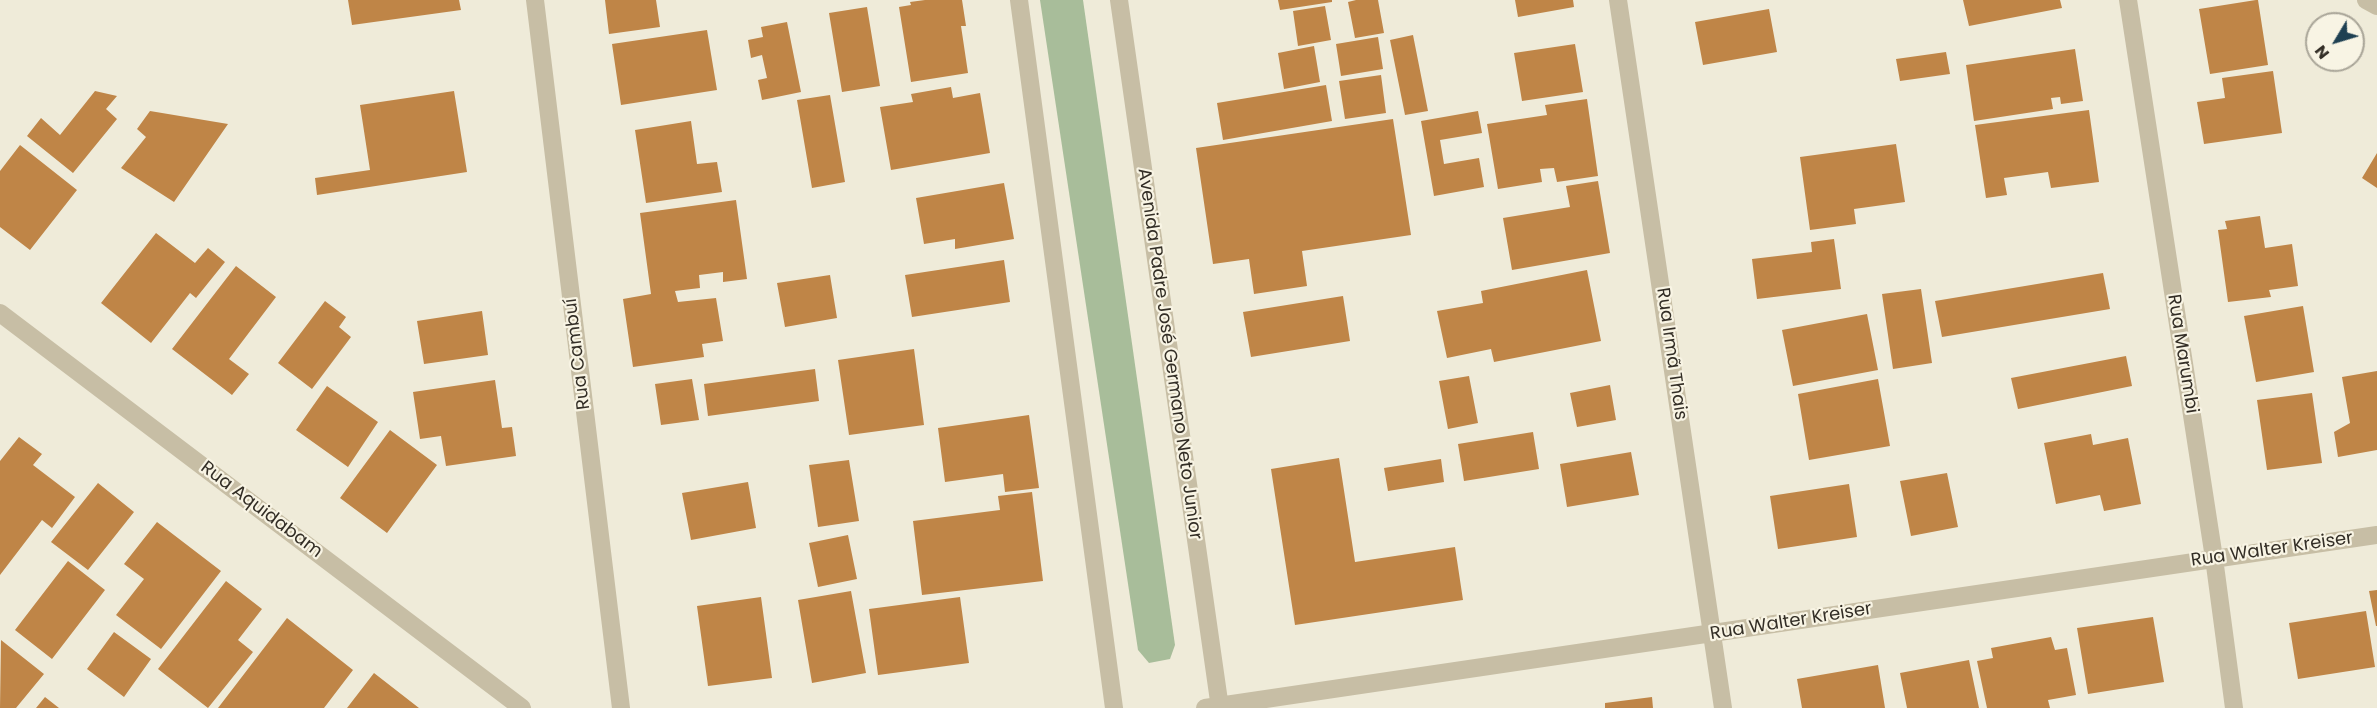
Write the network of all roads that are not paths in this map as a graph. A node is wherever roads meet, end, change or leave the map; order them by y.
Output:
1 (535, 0) edge
2 (1019, 0) edge
3 (1119, 0) edge
4 (1618, 0) edge
5 (2128, 0) edge
6 (2366, 0) edge
7 (2377, 6) edge
8 (0, 312) edge
9 (2377, 535) edge
10 (2214, 558) junction
11 (1712, 634) junction
12 (1215, 707) edge
13 (522, 708) edge
14 (621, 708) edge
15 (1114, 708) edge
16 (1723, 708) edge
17 (2234, 708) edge

1 - 14 street, Rua Cambuí
2 - 15 street
3 - 12 street, Avenida Padre José Germano Neto Junior
4 - 11 street, Rua Irmã Thais
5 - 10 street, Rua Marumbi
6 - 7 street
8 - 13 street, Rua Aquidabam
9 - 10 street, Rua Walter Kreiser
10 - 11 street, Rua Walter Kreiser
10 - 17 street, Rua Marumbi
11 - 12 street, Rua Walter Kreiser
11 - 16 street, Rua Irmã Thais

